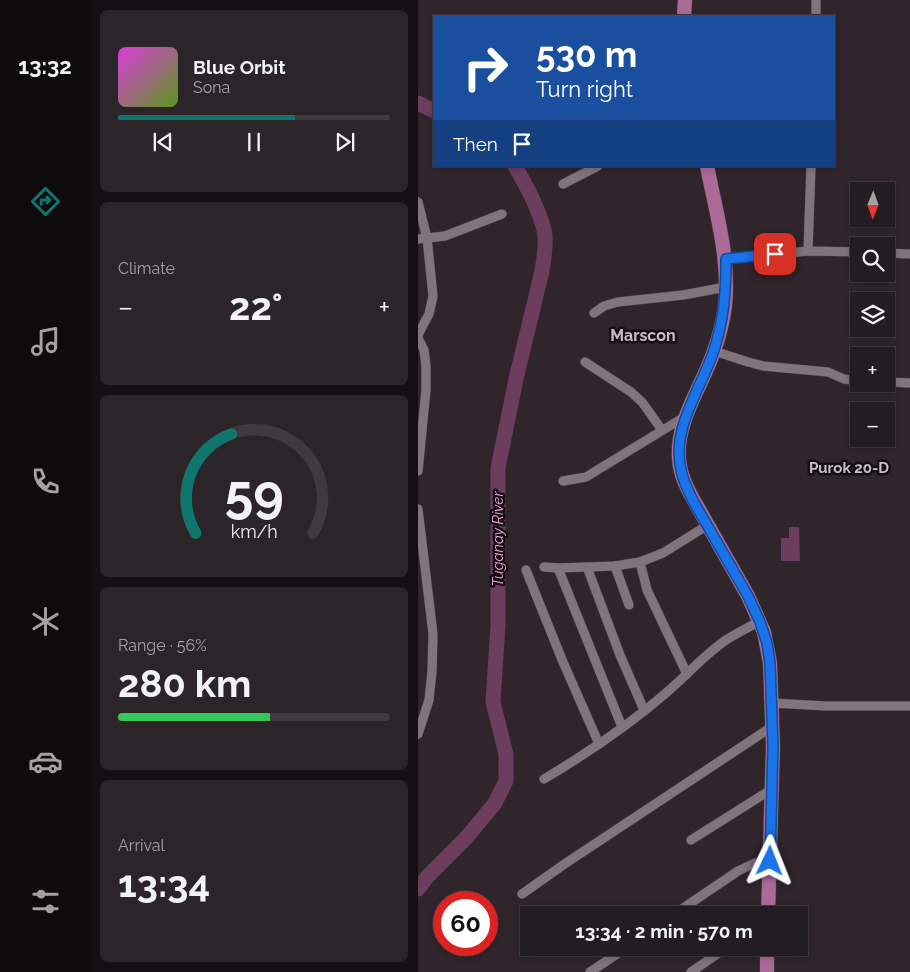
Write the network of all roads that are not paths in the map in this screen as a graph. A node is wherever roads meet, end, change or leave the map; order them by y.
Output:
1 (685, 0) edge
2 (816, 0) edge
3 (684, 15) edge
4 (816, 15) edge
5 (596, 167) edge
6 (707, 167) edge
7 (810, 167) edge
8 (563, 184) dead end
9 (418, 202) edge
10 (502, 214) dead end
11 (423, 239) edge
12 (808, 251) junction
13 (850, 252) edge
14 (895, 253) edge
15 (910, 254) edge
16 (726, 259) junction
17 (726, 287) junction
18 (594, 313) dead end
19 (418, 336) edge
20 (714, 351) junction
21 (585, 362) dead end
22 (850, 380) edge
23 (895, 382) edge
24 (910, 382) edge
25 (686, 416) junction
26 (662, 430) junction
27 (418, 470) edge
28 (563, 481) dead end
29 (418, 508) edge
30 (708, 525) junction
31 (640, 562) junction
32 (615, 566) junction
33 (544, 567) dead end
34 (587, 567) junction
35 (558, 568) junction
36 (526, 570) dead end
37 (629, 605) dead end
38 (760, 622) junction
39 (687, 674) junction
40 (772, 702) junction
41 (910, 706) edge
42 (644, 710) junction
43 (772, 726) junction
44 (622, 727) junction
45 (418, 734) edge
46 (599, 744) junction
47 (544, 779) dead end
48 (772, 789) junction
49 (691, 840) dead end
50 (770, 861) junction
51 (522, 894) dead end
52 (686, 906) edge
53 (768, 906) edge
54 (614, 956) edge
55 (714, 956) edge
56 (767, 956) edge
57 (590, 972) edge
58 (691, 972) edge
59 (767, 972) edge

1 - 3 main road
2 - 4 street
5 - 8 street
6 - 16 main road
7 - 12 street
9 - 11 street
10 - 11 street
11 - 19 street
12 - 13 street
12 - 16 street
14 - 15 street
16 - 17 main road
17 - 18 street
17 - 20 main road
19 - 27 street
20 - 22 street
20 - 25 main road
21 - 26 street
23 - 24 street
25 - 26 street
25 - 30 main road
26 - 28 street
29 - 45 street
30 - 31 street
30 - 38 main road
31 - 32 street
31 - 39 street
32 - 34 street
32 - 37 street
33 - 35 street
34 - 35 street
34 - 42 street
35 - 44 street
36 - 46 street
38 - 39 street
38 - 40 main road
39 - 42 street
40 - 41 street
40 - 43 main road
42 - 44 street
43 - 48 main road
43 - 51 street
44 - 46 street
46 - 47 street
48 - 49 street
48 - 50 main road
50 - 52 street
50 - 53 main road
54 - 57 street
55 - 58 street
56 - 59 main road

